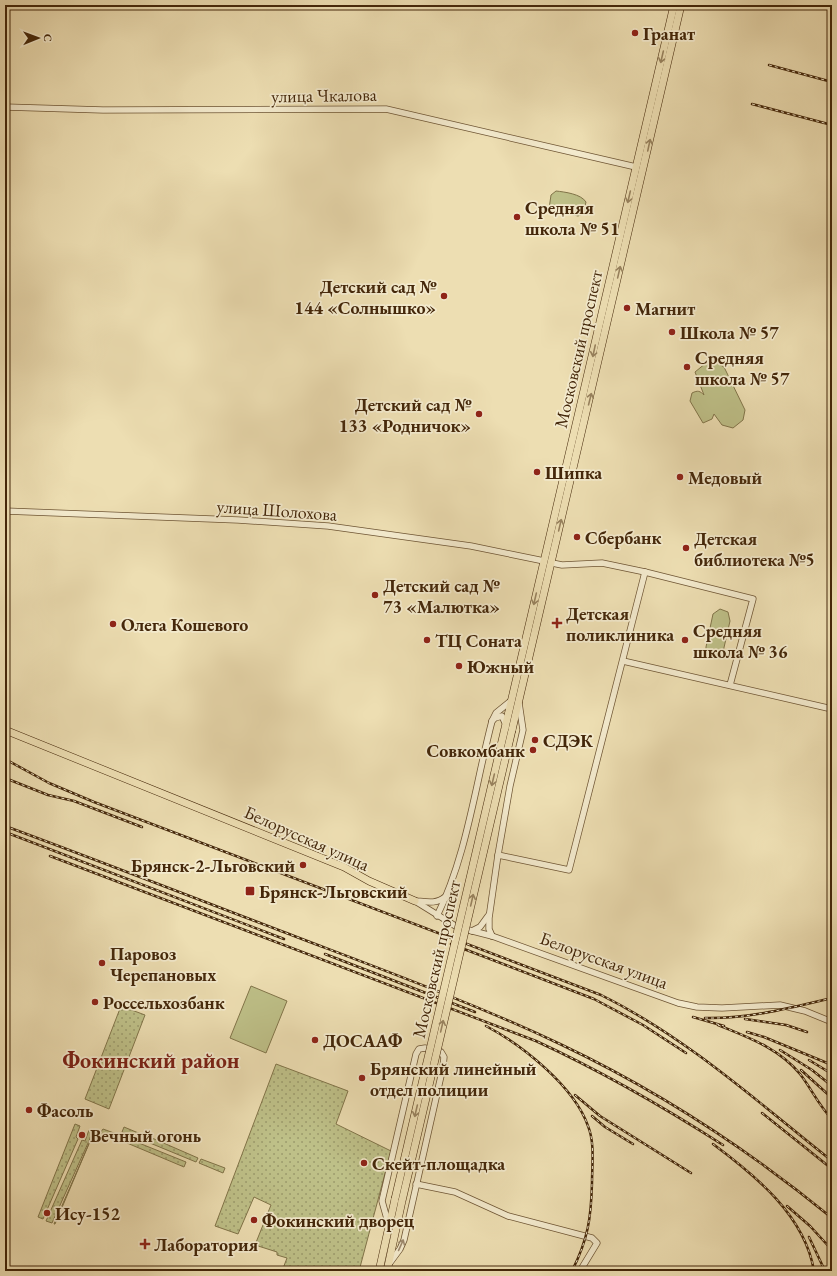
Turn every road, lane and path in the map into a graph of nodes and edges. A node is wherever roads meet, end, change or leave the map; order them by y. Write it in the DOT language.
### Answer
graph roads {
  1 [pos="674,5"];
  2 [pos="681,5"];
  3 [pos="5,107"];
  4 [pos="636,167"];
  5 [pos="624,235"];
  6 [pos="5,511"];
  7 [pos="544,561"];
  8 [pos="552,563"];
  9 [pos="645,572"];
  10 [pos="623,661"];
  11 [pos="730,685"];
  12 [pos="515,699"];
  13 [pos="832,709"];
  14 [pos="492,721"];
  15 [pos="509,727"];
  16 [pos="5,730"];
  17 [pos="523,730"];
  18 [pos="498,855"];
  19 [pos="447,896"];
  20 [pos="415,901"];
  21 [pos="490,912"];
  22 [pos="437,916"];
  23 [pos="472,931"];
  24 [pos="492,936"];
  25 [pos="832,1022"];
  26 [pos="416,1184"];
  27 [pos="397,1201"];
  28 [pos="383,1206"];
  29 [pos="398,1217"];
  30 [pos="408,1221"];
  31 [pos="389,1228"];
  32 [pos="387,1268"];
  33 [pos="379,1271"];
  34 [pos="580,1271"];
  1 -- 4 [label="main road, Московский проспект, one-way"];
  5 -- 2 [label="main road, Московский проспект, one-way"];
  3 -- 4 [label="street, улица Чкалова"];
  4 -- 5 [label="main road, Московский проспект, one-way"];
  5 -- 7 [label="main road, Московский проспект, one-way"];
  8 -- 5 [label="main road, Московский проспект, one-way"];
  6 -- 7 [label="street, улица Шолохова"];
  7 -- 8 [label="main road"];
  7 -- 12 [label="main road, Московский проспект, one-way"];
  8 -- 9 [label="street"];
  8 -- 12 [label="main road, Московский проспект"];
  9 -- 10 [label="street"];
  9 -- 11 [label="street"];
  10 -- 11 [label="street"];
  10 -- 18 [label="street"];
  11 -- 13 [label="street"];
  12 -- 14 [label="street, Московский проспект"];
  12 -- 15 [label="main road, Московский проспект"];
  12 -- 17 [label="street, Московский проспект"];
  14 -- 15 [label="street"];
  14 -- 19 [label="street, Московский проспект"];
  15 -- 17 [label="street"];
  15 -- 27 [label="main road, Московский проспект, bridge"];
  16 -- 20 [label="main road, Белорусская улица"];
  17 -- 18 [label="street, Московский проспект"];
  18 -- 21 [label="street, Московский проспект"];
  19 -- 20 [label="street, Московский проспект"];
  19 -- 22 [label="street, Московский проспект"];
  20 -- 22 [label="street, Белорусская улица"];
  21 -- 23 [label="street, Московский проспект"];
  21 -- 24 [label="street, Московский проспект"];
  22 -- 23 [label="street, Белорусская улица"];
  23 -- 24 [label="street, Белорусская улица"];
  24 -- 25 [label="street, Белорусская улица"];
  26 -- 28 [label="street"];
  26 -- 30 [label="street"];
  26 -- 34 [label="street"];
  27 -- 28 [label="street"];
  27 -- 29 [label="main road, Московский проспект"];
  27 -- 31 [label="main road, Московский проспект"];
  28 -- 31 [label="street"];
  29 -- 30 [label="street"];
  29 -- 32 [label="main road, Московский проспект"];
  32 -- 30 [label="street, one-way"];
  31 -- 33 [label="main road, Московский проспект"];
}
